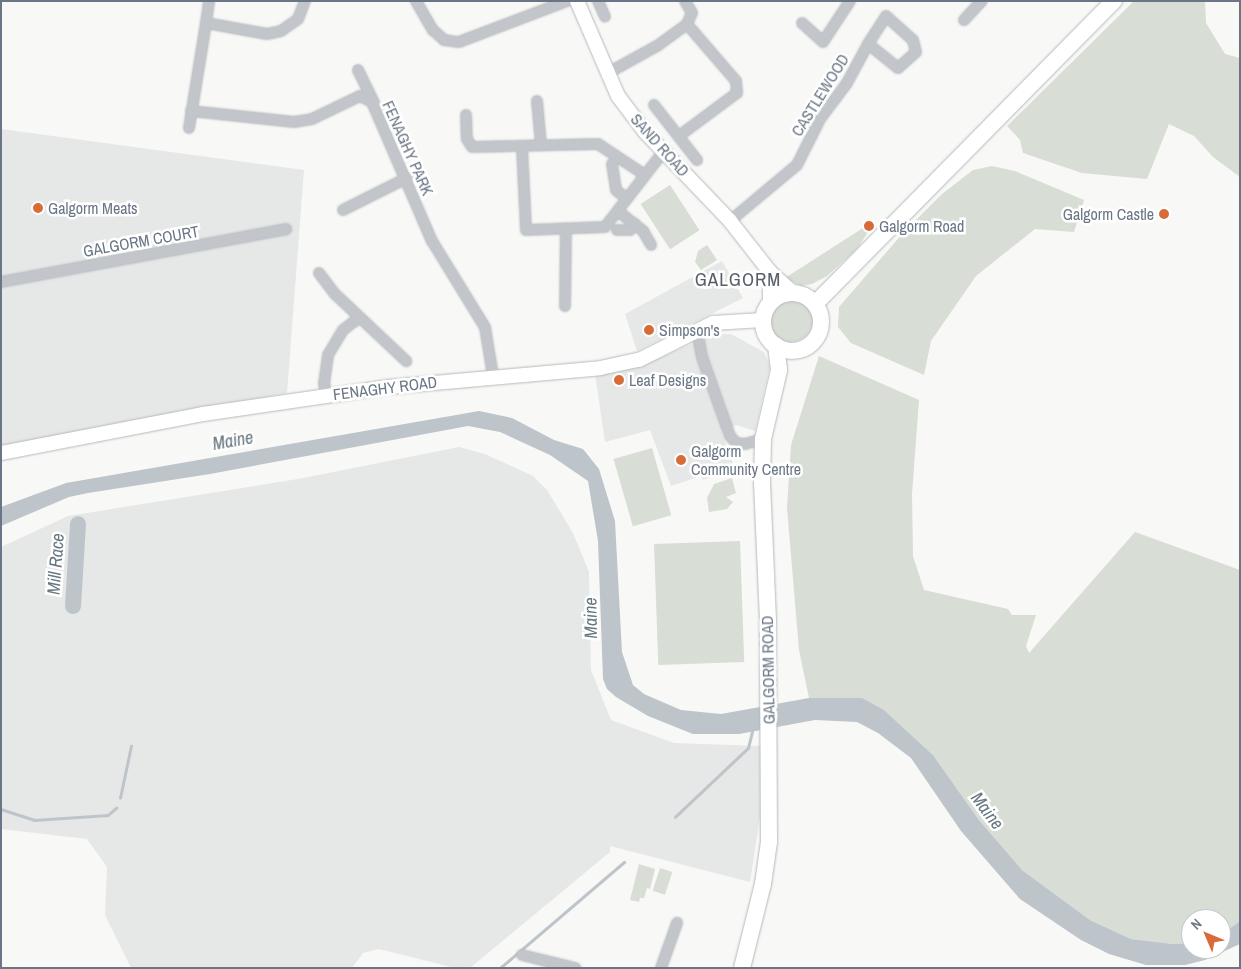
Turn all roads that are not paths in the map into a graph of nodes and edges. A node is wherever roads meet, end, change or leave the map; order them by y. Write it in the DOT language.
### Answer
graph roads {
  1 [pos="209,1"];
  2 [pos="305,1"];
  3 [pos="416,1"];
  4 [pos="566,1"];
  5 [pos="577,1"];
  6 [pos="598,1"];
  7 [pos="685,1"];
  8 [pos="850,1"];
  9 [pos="982,1"];
  10 [pos="1114,1"];
  11 [pos="605,17"];
  12 [pos="964,20"];
  13 [pos="206,23"];
  14 [pos="802,23"];
  15 [pos="687,24"];
  16 [pos="868,44"];
  17 [pos="358,70"];
  18 [pos="608,73"];
  19 [pos="537,101"];
  20 [pos="654,105"];
  21 [pos="191,111"];
  22 [pos="379,113"];
  23 [pos="466,115"];
  24 [pos="188,128"];
  25 [pos="679,136"];
  26 [pos="541,145"];
  27 [pos="522,147"];
  28 [pos="664,151"];
  29 [pos="697,160"];
  30 [pos="612,164"];
  31 [pos="645,174"];
  32 [pos="407,178"];
  33 [pos="628,199"];
  34 [pos="343,210"];
  35 [pos="619,212"];
  36 [pos="730,222"];
  37 [pos="635,224"];
  38 [pos="286,229"];
  39 [pos="566,229"];
  40 [pos="617,230"];
  41 [pos="651,245"];
  42 [pos="770,272"];
  43 [pos="318,273"];
  44 [pos="1,282"];
  45 [pos="792,293"];
  46 [pos="770,304"];
  47 [pos="815,304"];
  48 [pos="565,306"];
  49 [pos="360,316"];
  50 [pos="764,320"];
  51 [pos="697,331"];
  52 [pos="776,345"];
  53 [pos="802,348"];
  54 [pos="406,361"];
  55 [pos="779,370"];
  56 [pos="493,376"];
  57 [pos="327,396"];
  58 [pos="763,439"];
  59 [pos="1,453"];
  60 [pos="677,923"];
  61 [pos="522,955"];
  62 [pos="575,968"];
  63 [pos="662,968"];
  64 [pos="742,968"];
  1 -- 13 [label="street"];
  2 -- 13 [label="street"];
  3 -- 4 [label="street"];
  5 -- 18 [label="street, SAND ROAD"];
  6 -- 11 [label="street"];
  7 -- 15 [label="street"];
  8 -- 14 [label="street"];
  9 -- 12 [label="street"];
  10 -- 47 [label="main road"];
  13 -- 21 [label="street"];
  15 -- 18 [label="street"];
  15 -- 25 [label="street"];
  16 -- 16 [label="street, CASTLEWOOD"];
  16 -- 36 [label="street, CASTLEWOOD"];
  17 -- 22 [label="street"];
  18 -- 28 [label="street, SAND ROAD"];
  19 -- 26 [label="street"];
  20 -- 25 [label="street"];
  21 -- 22 [label="street, FENAGHY PARK"];
  21 -- 24 [label="street"];
  22 -- 32 [label="street, FENAGHY PARK"];
  23 -- 27 [label="street"];
  25 -- 29 [label="street"];
  26 -- 27 [label="street"];
  26 -- 31 [label="street"];
  27 -- 39 [label="street"];
  28 -- 31 [label="street"];
  28 -- 36 [label="street, SAND ROAD"];
  30 -- 33 [label="street"];
  31 -- 33 [label="street"];
  32 -- 34 [label="street"];
  32 -- 56 [label="street, FENAGHY PARK"];
  33 -- 35 [label="street"];
  35 -- 37 [label="street"];
  35 -- 39 [label="street"];
  36 -- 42 [label="street, SAND ROAD"];
  37 -- 40 [label="street"];
  37 -- 41 [label="street"];
  38 -- 44 [label="street, GALGORM COURT"];
  39 -- 48 [label="street"];
  42 -- 45 [label="street, SAND ROAD"];
  42 -- 46 [label="street"];
  43 -- 49 [label="street"];
  45 -- 46 [label="main road"];
  45 -- 47 [label="main road"];
  46 -- 50 [label="main road"];
  47 -- 53 [label="main road"];
  49 -- 54 [label="street"];
  49 -- 57 [label="street"];
  50 -- 51 [label="street, FENAGHY ROAD"];
  50 -- 52 [label="main road"];
  51 -- 56 [label="street, FENAGHY ROAD"];
  51 -- 58 [label="street"];
  52 -- 53 [label="main road"];
  52 -- 55 [label="main road, GALGORM ROAD"];
  53 -- 55 [label="main road"];
  55 -- 58 [label="main road, GALGORM ROAD"];
  56 -- 57 [label="street, FENAGHY ROAD"];
  57 -- 59 [label="street, FENAGHY ROAD"];
  58 -- 64 [label="main road, GALGORM ROAD"];
  60 -- 63 [label="street"];
  61 -- 62 [label="street"];
}
